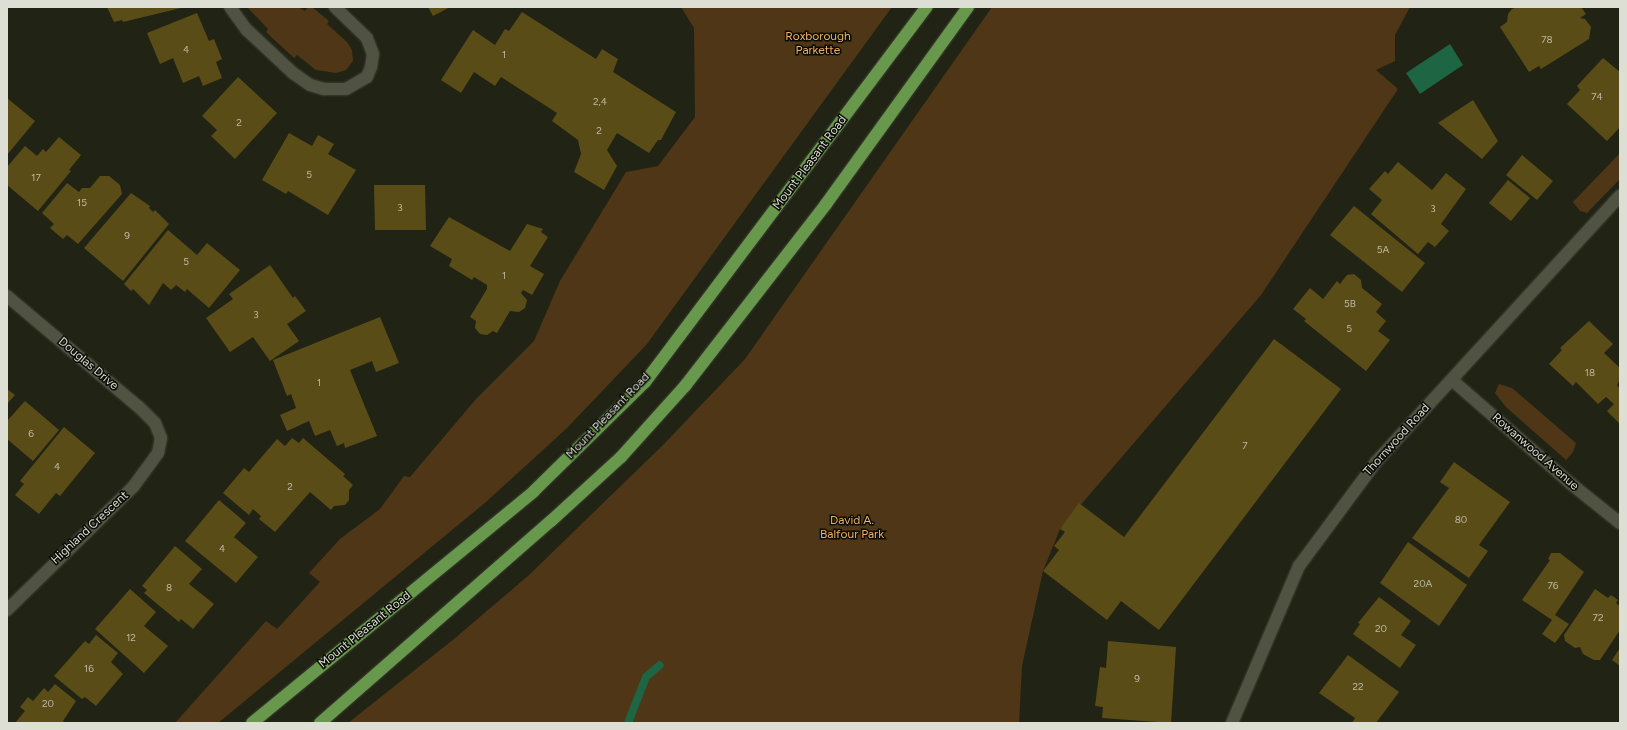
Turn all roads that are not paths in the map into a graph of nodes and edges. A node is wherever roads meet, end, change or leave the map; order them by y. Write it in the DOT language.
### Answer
graph roads {
  1 [pos="230,7"];
  2 [pos="335,7"];
  3 [pos="927,7"];
  4 [pos="968,7"];
  5 [pos="1620,196"];
  6 [pos="7,296"];
  7 [pos="1452,380"];
  8 [pos="161,438"];
  9 [pos="1620,523"];
  10 [pos="7,610"];
  11 [pos="252,723"];
  12 [pos="320,723"];
  13 [pos="1232,723"];
  1 -- 2 [label="street"];
  3 -- 11 [label="main road, Mount Pleasant Road"];
  4 -- 12 [label="main road"];
  5 -- 7 [label="street, Thornwood Road"];
  6 -- 8 [label="street, Douglas Drive"];
  7 -- 9 [label="street, Rowanwood Avenue"];
  7 -- 13 [label="street, Thornwood Road"];
  8 -- 10 [label="street, Highland Crescent"];
}
